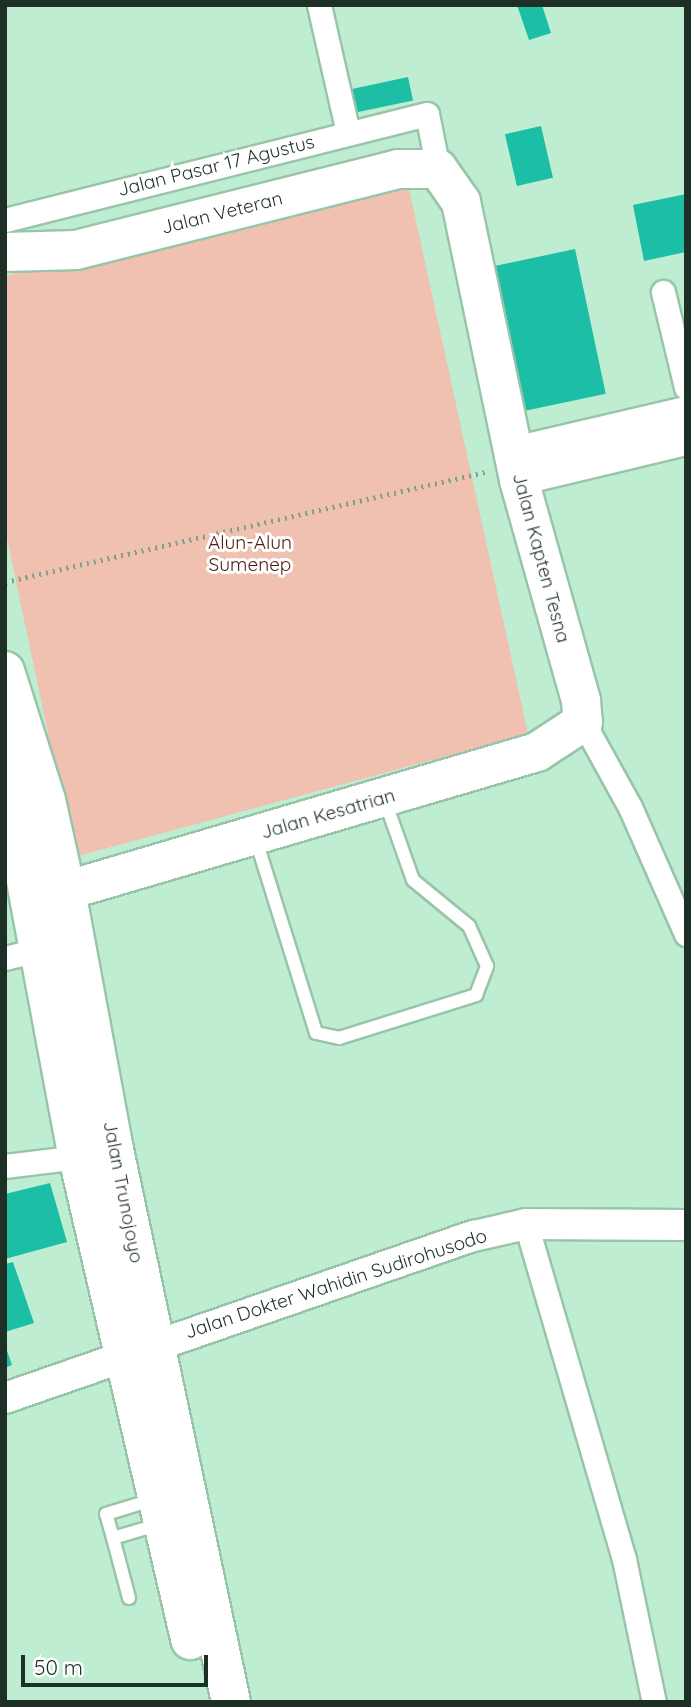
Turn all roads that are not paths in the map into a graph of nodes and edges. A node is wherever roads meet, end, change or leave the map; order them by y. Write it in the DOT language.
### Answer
graph roads {
  1 [pos="319,5"];
  2 [pos="348,133"];
  3 [pos="439,169"];
  4 [pos="5,220"];
  5 [pos="76,250"];
  6 [pos="5,252"];
  7 [pos="5,272"];
  8 [pos="663,292"];
  9 [pos="685,377"];
  10 [pos="686,412"];
  11 [pos="686,440"];
  12 [pos="516,465"];
  13 [pos="6,678"];
  14 [pos="583,722"];
  15 [pos="6,768"];
  16 [pos="384,797"];
  17 [pos="255,835"];
  18 [pos="66,891"];
  19 [pos="686,934"];
  20 [pos="22,953"];
  21 [pos="78,1157"];
  22 [pos="5,1166"];
  23 [pos="526,1224"];
  24 [pos="686,1225"];
  25 [pos="139,1351"];
  26 [pos="5,1398"];
  27 [pos="161,1510"];
  28 [pos="113,1538"];
  29 [pos="129,1598"];
  30 [pos="213,1682"];
  31 [pos="654,1702"];
  1 -- 2 [label="street"];
  2 -- 3 [label="street, Jalan Pasar 17 Agustus"];
  2 -- 4 [label="street, Jalan Pasar 17 Agustus"];
  3 -- 5 [label="highway, Jalan Veteran"];
  3 -- 12 [label="highway, Jalan Kapten Tesna"];
  5 -- 6 [label="highway, Jalan Veteran"];
  5 -- 7 [label="highway"];
  8 -- 9 [label="street"];
  10 -- 12 [label="street"];
  11 -- 12 [label="street"];
  12 -- 14 [label="highway, Jalan Kapten Tesna"];
  13 -- 15 [label="highway, Jalan Trunojoyo"];
  13 -- 18 [label="highway, Jalan Trunojoyo"];
  14 -- 16 [label="highway, Jalan Kesatrian"];
  14 -- 19 [label="street, Jalan Kapten Tesna"];
  15 -- 20 [label="highway, Jalan Trunojoyo"];
  16 -- 17 [label="highway, Jalan Kesatrian"];
  16 -- 17 [label="lane"];
  17 -- 18 [label="highway, Jalan Kesatrian"];
  18 -- 25 [label="highway, Jalan Trunojoyo"];
  20 -- 21 [label="highway, Jalan Trunojoyo"];
  21 -- 22 [label="street"];
  21 -- 25 [label="highway, Jalan Trunojoyo"];
  23 -- 24 [label="street, Jalan Dokter Wahidin Sudirohusodo"];
  23 -- 25 [label="street, Jalan Dokter Wahidin Sudirohusodo"];
  23 -- 31 [label="street"];
  25 -- 26 [label="street, Jalan Dokter Wahidin Sudirohusodo"];
  25 -- 27 [label="highway, Jalan Trunojoyo"];
  25 -- 30 [label="highway, Jalan Trunojoyo"];
  27 -- 28 [label="lane"];
  27 -- 28 [label="lane"];
  27 -- 30 [label="highway, Jalan Trunojoyo"];
  28 -- 29 [label="lane"];
}
